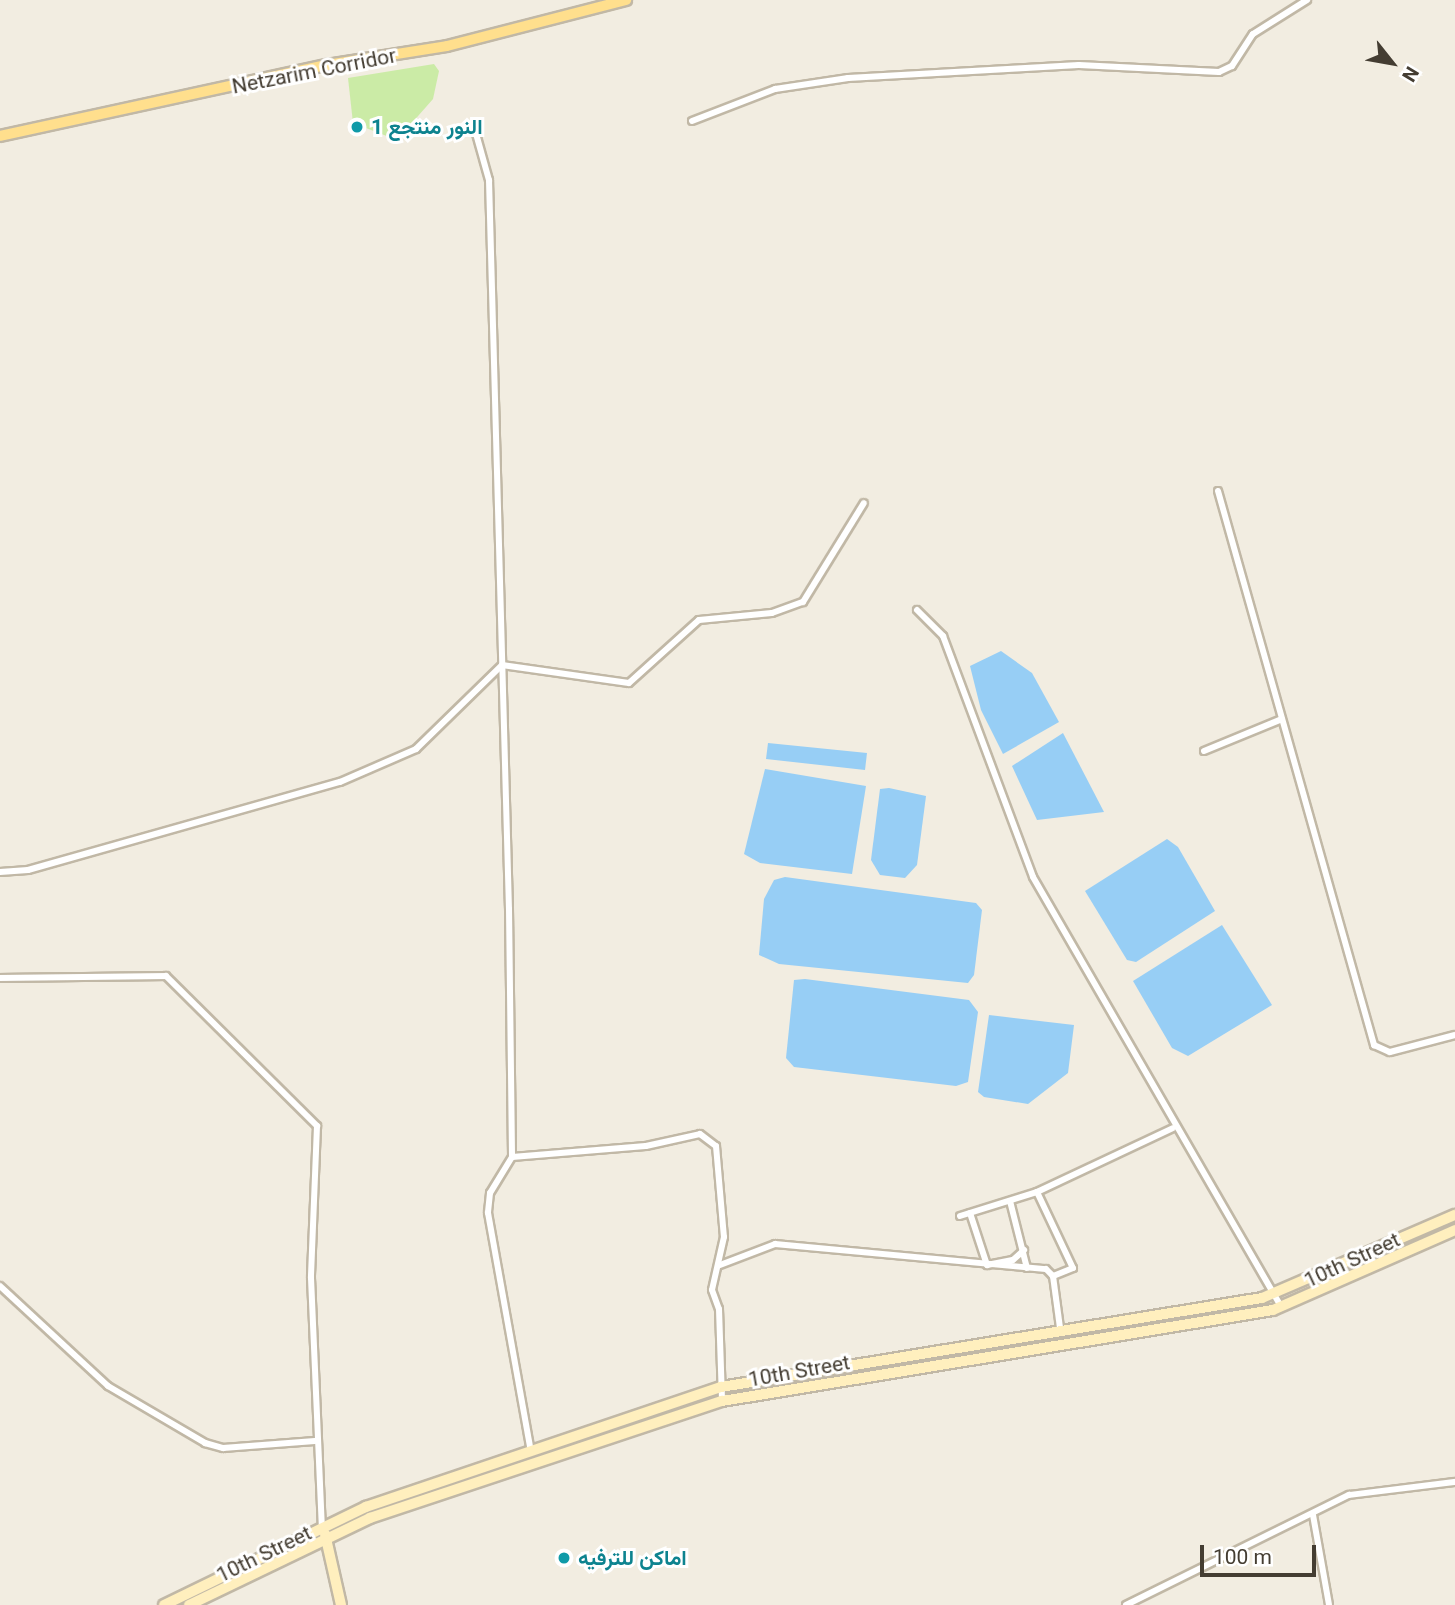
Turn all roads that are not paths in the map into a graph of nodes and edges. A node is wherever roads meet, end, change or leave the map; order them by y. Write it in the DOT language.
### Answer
graph roads {
  1 [pos="626,0"];
  2 [pos="1307,0"];
  3 [pos="692,121"];
  4 [pos="475,130"];
  5 [pos="0,136"];
  6 [pos="1219,491"];
  7 [pos="864,503"];
  8 [pos="917,610"];
  9 [pos="502,665"];
  10 [pos="1282,719"];
  11 [pos="1205,751"];
  12 [pos="0,872"];
  13 [pos="0,978"];
  14 [pos="1455,1035"];
  15 [pos="1173,1128"];
  16 [pos="512,1157"];
  17 [pos="1037,1192"];
  18 [pos="1010,1200"];
  19 [pos="970,1213"];
  20 [pos="1455,1215"];
  21 [pos="960,1216"];
  22 [pos="1455,1230"];
  23 [pos="1024,1250"];
  24 [pos="720,1265"];
  25 [pos="987,1265"];
  26 [pos="1027,1268"];
  27 [pos="1053,1276"];
  28 [pos="0,1286"];
  29 [pos="1275,1295"];
  30 [pos="1281,1306"];
  31 [pos="1060,1328"];
  32 [pos="721,1387"];
  33 [pos="722,1401"];
  34 [pos="315,1441"];
  35 [pos="530,1447"];
  36 [pos="1455,1482"];
  37 [pos="1313,1515"];
  38 [pos="323,1526"];
  39 [pos="326,1538"];
  40 [pos="164,1605"];
  41 [pos="189,1605"];
  42 [pos="341,1605"];
  43 [pos="1126,1605"];
  44 [pos="1329,1605"];
  1 -- 5 [label="main road, Netzarim Corridor"];
  2 -- 3 [label="street"];
  4 -- 9 [label="street"];
  6 -- 10 [label="street"];
  7 -- 9 [label="street"];
  8 -- 15 [label="street"];
  9 -- 12 [label="street"];
  9 -- 16 [label="street"];
  10 -- 11 [label="street"];
  10 -- 14 [label="street"];
  13 -- 34 [label="street"];
  15 -- 17 [label="street"];
  15 -- 29 [label="street"];
  16 -- 24 [label="street"];
  16 -- 35 [label="street"];
  17 -- 18 [label="street"];
  17 -- 27 [label="street"];
  18 -- 19 [label="street"];
  18 -- 23 [label="street"];
  19 -- 21 [label="street"];
  19 -- 25 [label="street"];
  20 -- 29 [label="main road, 10th Street"];
  22 -- 30 [label="main road, 10th Street"];
  23 -- 25 [label="street"];
  23 -- 26 [label="street"];
  24 -- 25 [label="street"];
  24 -- 32 [label="street"];
  25 -- 26 [label="street"];
  26 -- 27 [label="street"];
  27 -- 31 [label="street"];
  28 -- 34 [label="street"];
  29 -- 30 [label="street"];
  29 -- 31 [label="main road, 10th Street"];
  30 -- 33 [label="main road, 10th Street"];
  31 -- 32 [label="main road, 10th Street"];
  32 -- 33 [label="street"];
  32 -- 35 [label="main road, 10th Street"];
  33 -- 39 [label="main road, 10th Street"];
  34 -- 38 [label="street"];
  35 -- 38 [label="main road, 10th Street"];
  36 -- 37 [label="street"];
  37 -- 43 [label="street"];
  37 -- 44 [label="street"];
  38 -- 39 [label="main road"];
  38 -- 40 [label="main road, 10th Street"];
  39 -- 41 [label="main road, 10th Street"];
  39 -- 42 [label="main road"];
}
